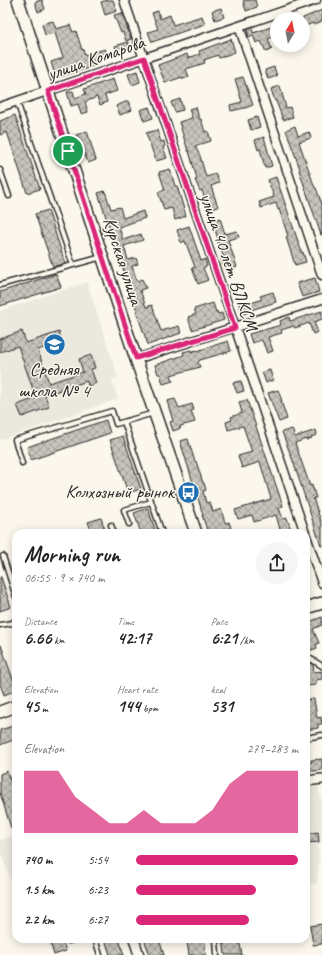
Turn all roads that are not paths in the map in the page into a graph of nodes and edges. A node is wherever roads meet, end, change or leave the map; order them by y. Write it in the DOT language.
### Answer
graph roads {
  1 [pos="18,0"];
  2 [pos="124,0"];
  3 [pos="316,0"];
  4 [pos="239,26"];
  5 [pos="144,58"];
  6 [pos="48,91"];
  7 [pos="17,102"];
  8 [pos="0,107"];
  9 [pos="0,170"];
  10 [pos="9,196"];
  11 [pos="102,257"];
  12 [pos="73,266"];
  13 [pos="322,275"];
  14 [pos="0,286"];
  15 [pos="322,300"];
  16 [pos="235,328"];
  17 [pos="136,358"];
  18 [pos="155,413"];
  19 [pos="124,422"];
  20 [pos="22,463"];
  21 [pos="151,502"];
  22 [pos="129,524"];
  23 [pos="111,525"];
  24 [pos="112,529"];
  25 [pos="161,529"];
  26 [pos="195,529"];
  27 [pos="304,529"];
  28 [pos="310,548"];
  29 [pos="3,556"];
  30 [pos="322,583"];
  31 [pos="12,584"];
  32 [pos="322,603"];
  33 [pos="310,607"];
  34 [pos="12,623"];
  35 [pos="0,625"];
  36 [pos="310,658"];
  37 [pos="322,666"];
  38 [pos="12,708"];
  39 [pos="0,712"];
  40 [pos="322,735"];
  41 [pos="310,737"];
  42 [pos="322,779"];
  43 [pos="310,780"];
  44 [pos="96,943"];
  45 [pos="135,943"];
  46 [pos="216,943"];
  47 [pos="100,955"];
  48 [pos="139,955"];
  49 [pos="217,955"];
  1 -- 6 [label="main road, Курская улица"];
  2 -- 5 [label="street, улица 40 лет ВЛКСМ"];
  3 -- 4 [label="street, улица Комарова"];
  4 -- 5 [label="street, улица Комарова"];
  4 -- 13 [label="street"];
  5 -- 6 [label="street, улица Комарова"];
  5 -- 16 [label="street, улица 40 лет ВЛКСМ"];
  6 -- 7 [label="street, улица Комарова"];
  6 -- 11 [label="main road, Курская улица"];
  7 -- 8 [label="street, улица Комарова"];
  7 -- 12 [label="lane"];
  9 -- 10 [label="lane"];
  11 -- 12 [label="lane"];
  11 -- 17 [label="main road, Курская улица"];
  12 -- 14 [label="lane"];
  15 -- 16 [label="street"];
  16 -- 17 [label="street"];
  16 -- 27 [label="street, улица 40 лет ВЛКСМ"];
  17 -- 18 [label="main road, Курская улица"];
  18 -- 19 [label="lane"];
  18 -- 26 [label="main road, Курская улица"];
  19 -- 20 [label="lane"];
  19 -- 21 [label="lane"];
  21 -- 22 [label="lane"];
  21 -- 25 [label="lane"];
  23 -- 24 [label="lane"];
  28 -- 30 [label="street"];
  29 -- 31 [label="lane"];
  32 -- 33 [label="main road"];
  34 -- 35 [label="lane"];
  36 -- 37 [label="lane"];
  38 -- 39 [label="main road"];
  40 -- 41 [label="lane"];
  42 -- 43 [label="street"];
  44 -- 47 [label="lane"];
  45 -- 48 [label="street"];
  46 -- 49 [label="lane"];
}
